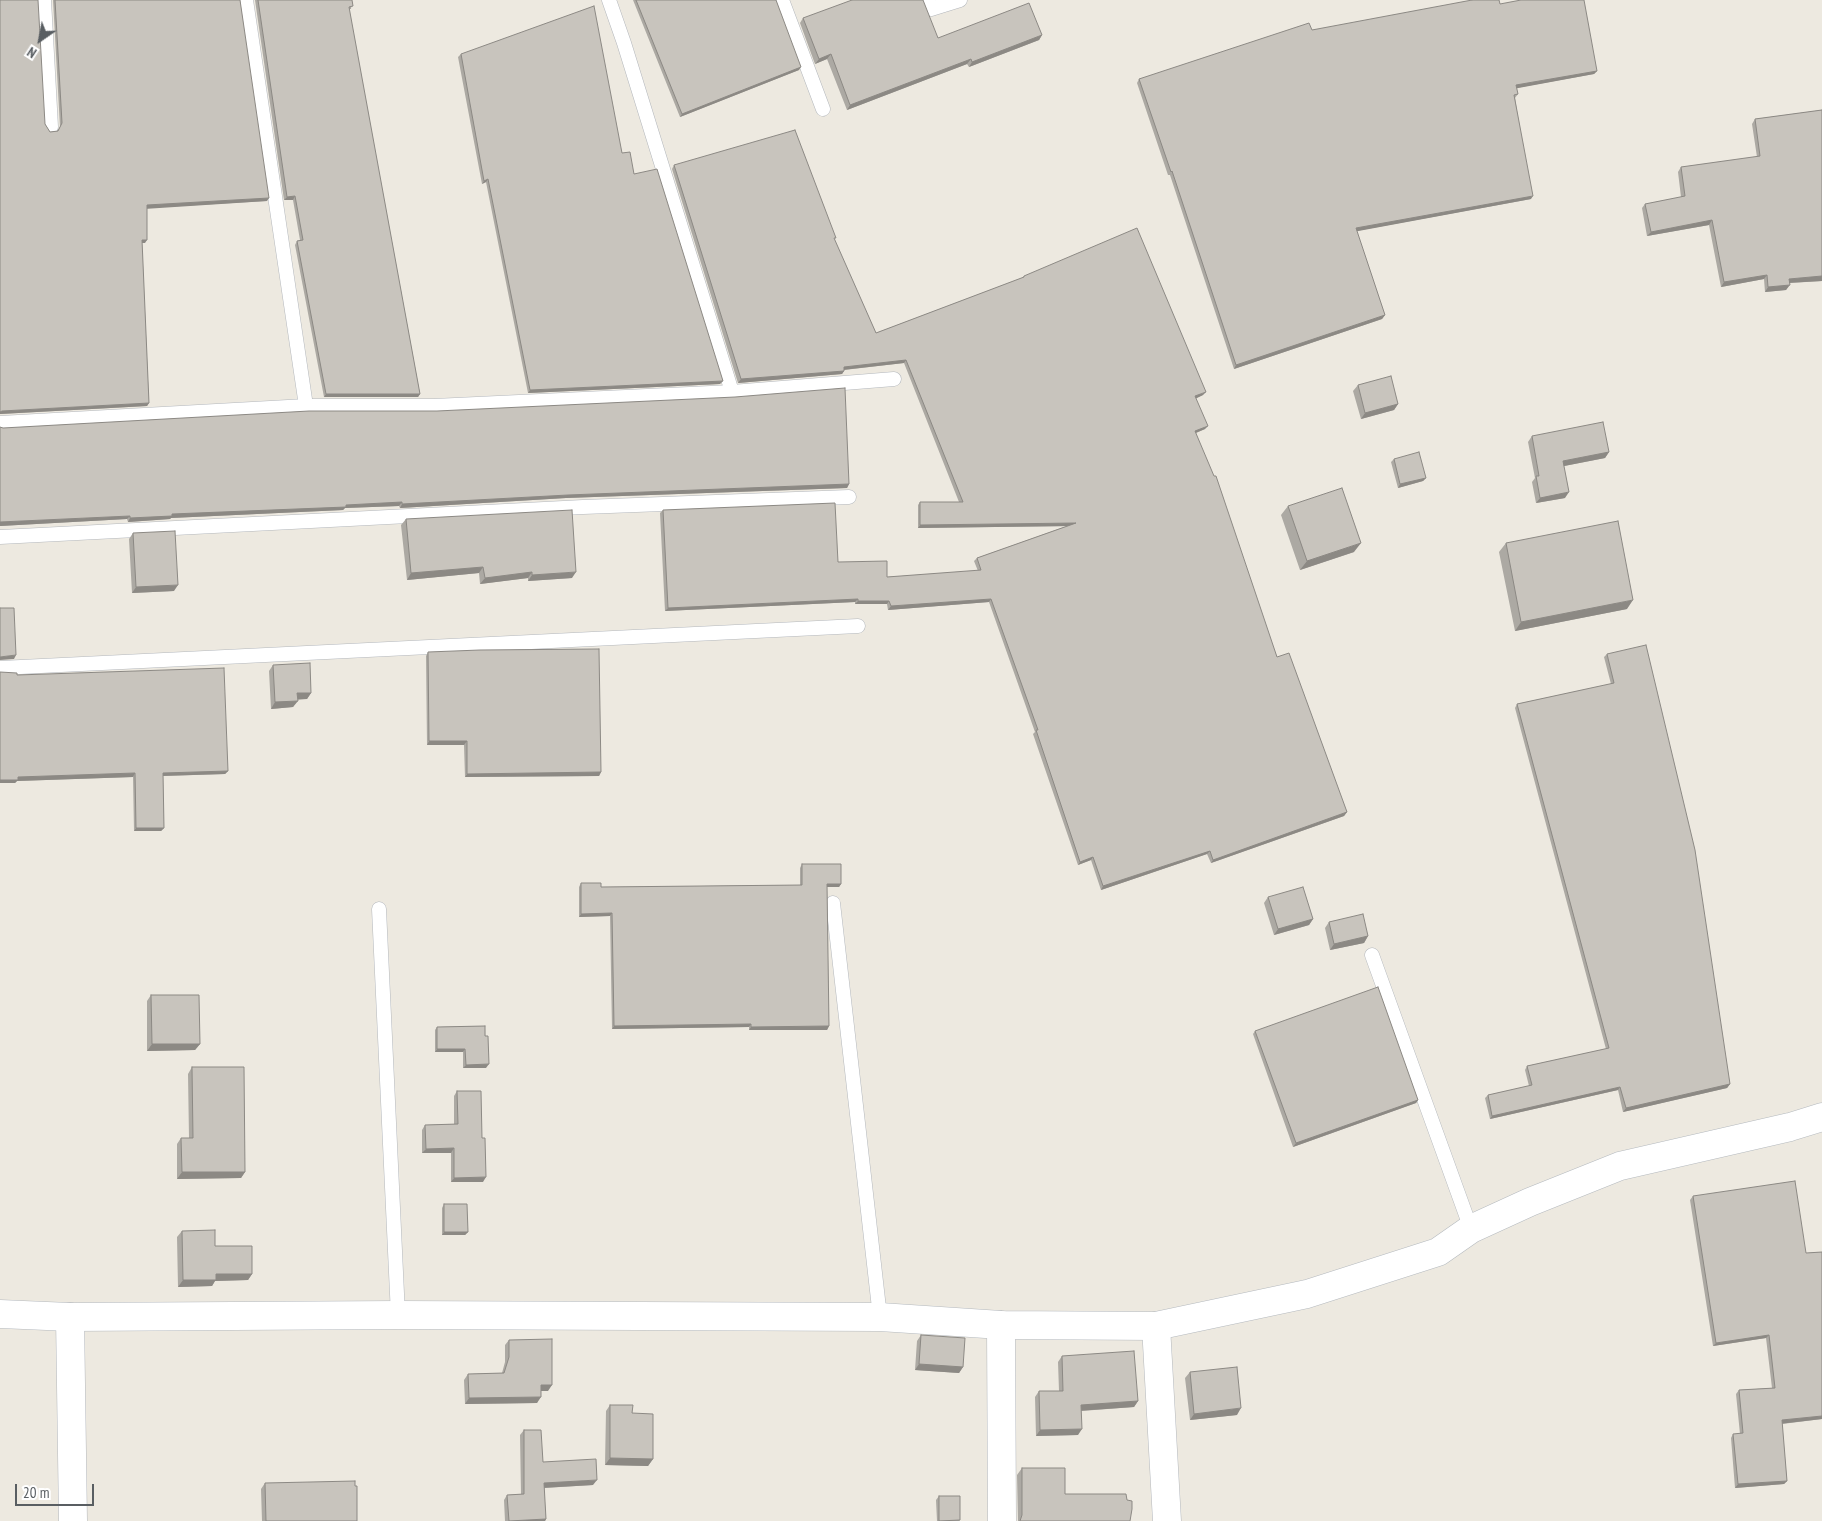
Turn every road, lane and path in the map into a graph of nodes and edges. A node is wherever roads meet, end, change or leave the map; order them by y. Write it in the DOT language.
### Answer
graph roads {
  1 [pos="44,0"];
  2 [pos="246,0"];
  3 [pos="609,0"];
  4 [pos="782,0"];
  5 [pos="928,0"];
  6 [pos="960,0"];
  7 [pos="822,108"];
  8 [pos="51,127"];
  9 [pos="894,379"];
  10 [pos="732,392"];
  11 [pos="306,406"];
  12 [pos="0,423"];
  13 [pos="849,497"];
  14 [pos="0,537"];
  15 [pos="858,626"];
  16 [pos="0,668"];
  17 [pos="833,904"];
  18 [pos="379,909"];
  19 [pos="1372,955"];
  20 [pos="1822,1117"];
  21 [pos="1471,1229"];
  22 [pos="0,1314"];
  23 [pos="398,1315"];
  24 [pos="70,1317"];
  25 [pos="880,1317"];
  26 [pos="1001,1325"];
  27 [pos="1156,1326"];
  28 [pos="73,1521"];
  29 [pos="1002,1521"];
  30 [pos="1167,1521"];
  1 -- 8 [label="lane"];
  2 -- 11 [label="lane"];
  3 -- 10 [label="lane"];
  4 -- 7 [label="lane"];
  5 -- 6 [label="lane"];
  9 -- 10 [label="lane"];
  10 -- 11 [label="lane"];
  11 -- 12 [label="lane"];
  13 -- 14 [label="lane"];
  15 -- 16 [label="lane"];
  17 -- 25 [label="lane"];
  18 -- 23 [label="lane"];
  19 -- 21 [label="lane"];
  20 -- 21 [label="street"];
  21 -- 27 [label="street"];
  22 -- 24 [label="street"];
  23 -- 24 [label="street"];
  23 -- 25 [label="street"];
  24 -- 28 [label="street"];
  25 -- 26 [label="street"];
  26 -- 27 [label="street"];
  26 -- 29 [label="street"];
  27 -- 30 [label="street"];
}
